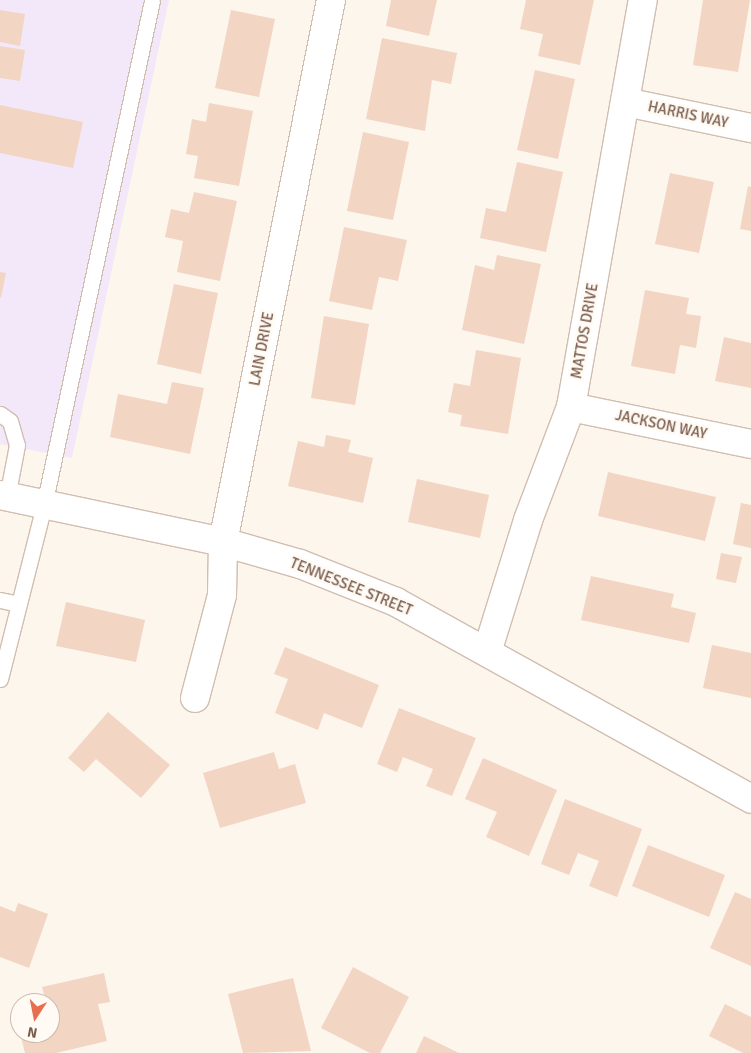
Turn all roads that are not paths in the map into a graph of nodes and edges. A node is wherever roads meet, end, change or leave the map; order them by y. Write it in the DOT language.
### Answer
graph roads {
  1 [pos="331,0"];
  2 [pos="643,0"];
  3 [pos="152,2"];
  4 [pos="625,102"];
  5 [pos="751,128"];
  6 [pos="571,407"];
  7 [pos="0,414"];
  8 [pos="751,444"];
  9 [pos="3,496"];
  10 [pos="44,505"];
  11 [pos="223,542"];
  12 [pos="0,600"];
  13 [pos="20,604"];
  14 [pos="487,652"];
  15 [pos="0,679"];
  16 [pos="195,698"];
  17 [pos="751,799"];
  1 -- 11 [label="street, LAIN DRIVE"];
  2 -- 4 [label="street, MATTOS DRIVE"];
  3 -- 10 [label="lane"];
  4 -- 5 [label="street, HARRIS WAY"];
  4 -- 6 [label="street, MATTOS DRIVE"];
  6 -- 8 [label="street, JACKSON WAY"];
  6 -- 14 [label="street, MATTOS DRIVE"];
  7 -- 9 [label="lane"];
  9 -- 10 [label="street, TENNESSEE STREET"];
  10 -- 11 [label="street, TENNESSEE STREET"];
  10 -- 13 [label="lane"];
  11 -- 14 [label="street, TENNESSEE STREET"];
  11 -- 16 [label="street, LAIN DRIVE"];
  12 -- 13 [label="lane"];
  13 -- 15 [label="lane"];
  14 -- 17 [label="street, TENNESSEE STREET"];
}
